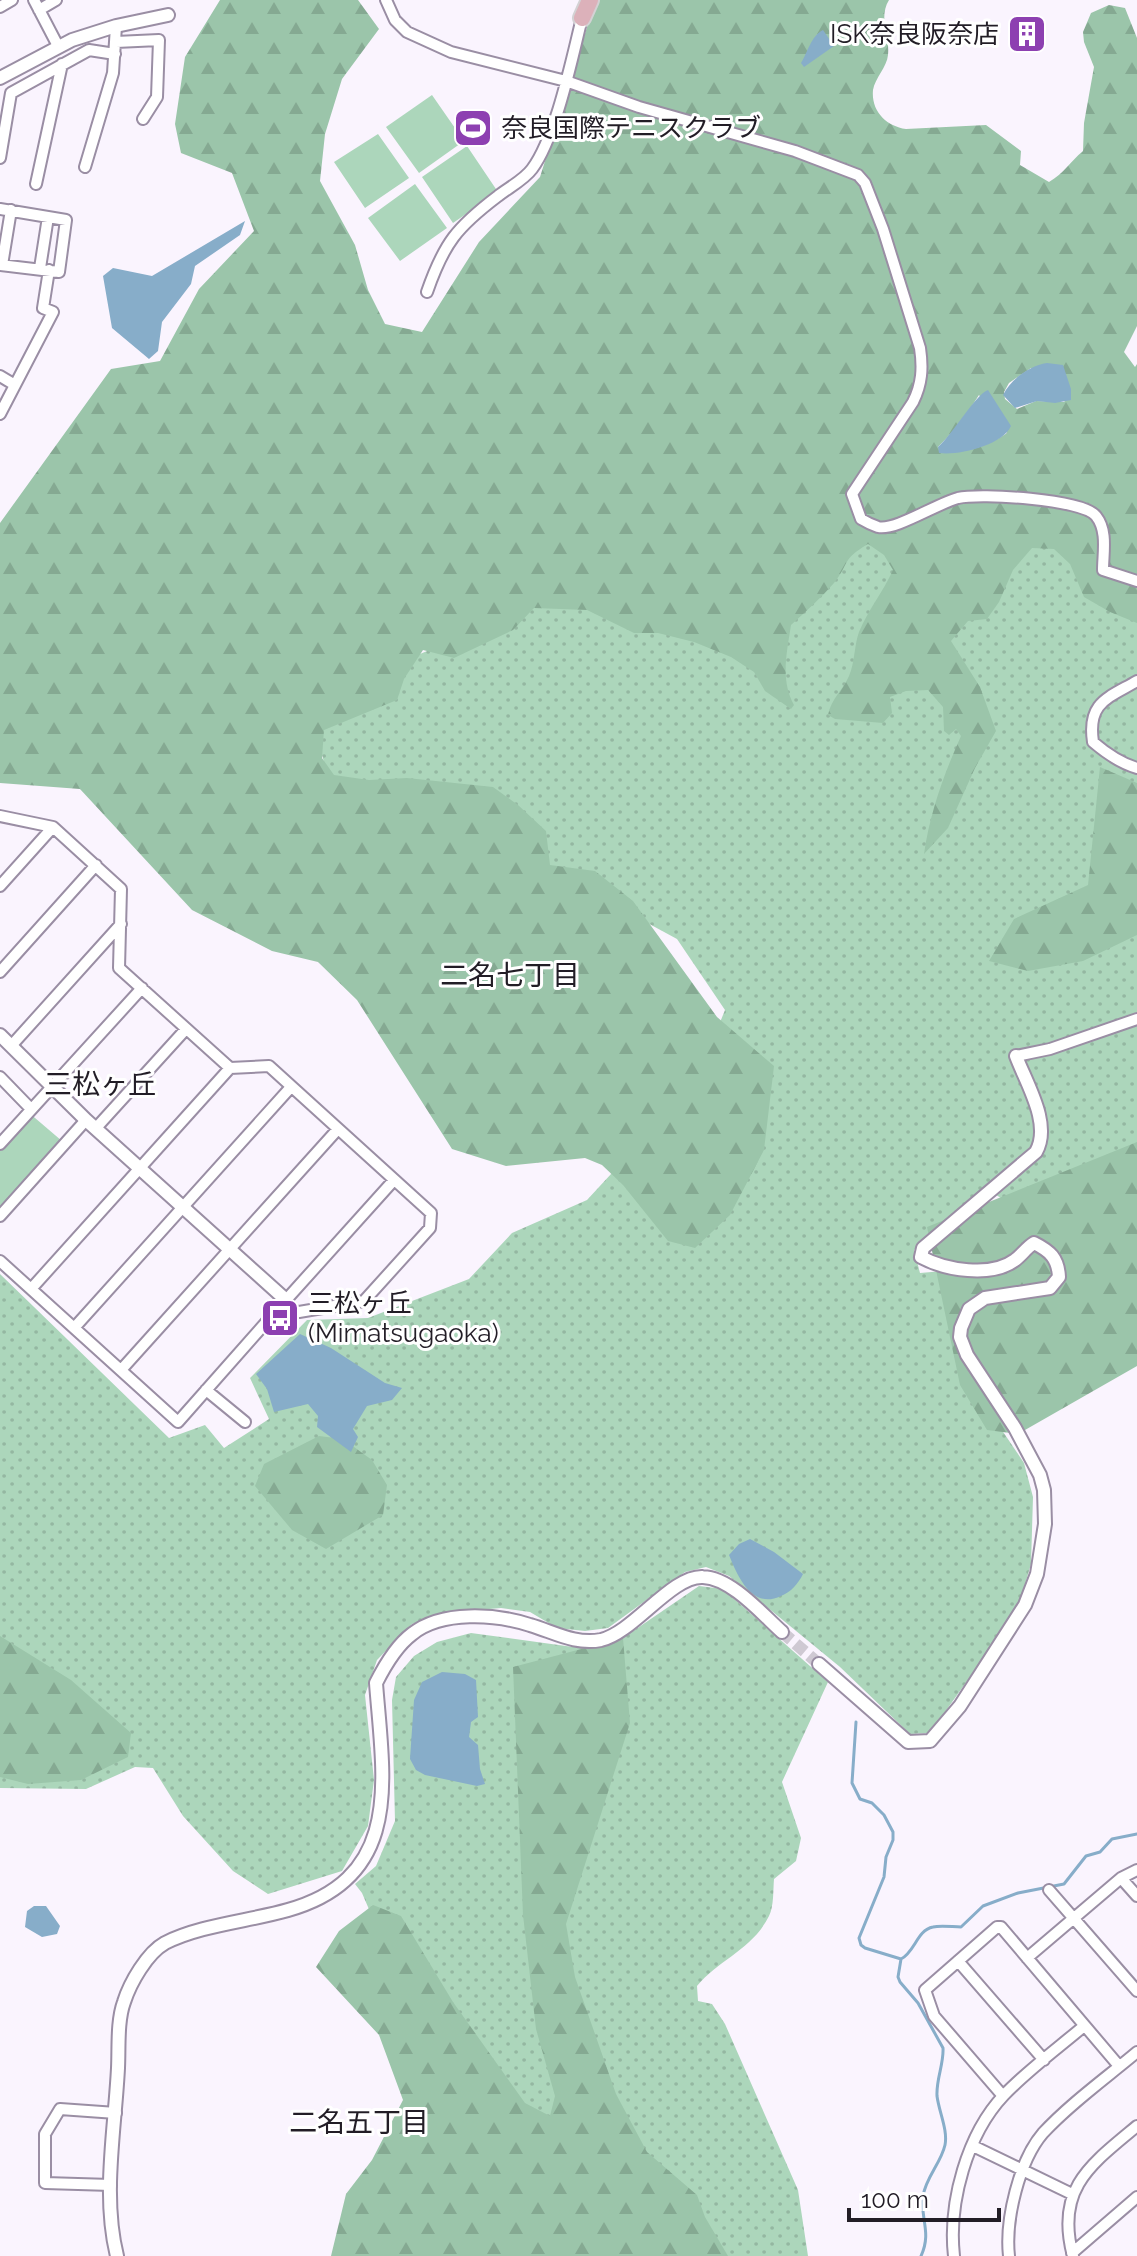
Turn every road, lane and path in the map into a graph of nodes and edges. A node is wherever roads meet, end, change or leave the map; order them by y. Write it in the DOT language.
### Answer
graph roads {
  1 [pos="12,0"];
  2 [pos="56,0"];
  3 [pos="582,0"];
  4 [pos="590,0"];
  5 [pos="386,3"];
  6 [pos="36,5"];
  7 [pos="0,7"];
  8 [pos="168,15"];
  9 [pos="582,18"];
  10 [pos="116,26"];
  11 [pos="58,46"];
  12 [pos="115,48"];
  13 [pos="62,64"];
  14 [pos="0,78"];
  15 [pos="566,81"];
  16 [pos="143,119"];
  17 [pos="0,158"];
  18 [pos="85,167"];
  19 [pos="36,184"];
  20 [pos="6,209"];
  21 [pos="48,217"];
  22 [pos="1,265"];
  23 [pos="44,269"];
  24 [pos="427,292"];
  25 [pos="0,376"];
  26 [pos="15,385"];
  27 [pos="0,414"];
  28 [pos="1137,581"];
  29 [pos="1137,681"];
  30 [pos="1137,768"];
  31 [pos="0,816"];
  32 [pos="53,827"];
  33 [pos="96,865"];
  34 [pos="0,886"];
  35 [pos="121,924"];
  36 [pos="0,972"];
  37 [pos="142,988"];
  38 [pos="1137,1019"];
  39 [pos="186,1029"];
  40 [pos="0,1035"];
  41 [pos="11,1046"];
  42 [pos="1016,1056"];
  43 [pos="230,1068"];
  44 [pos="0,1077"];
  45 [pos="51,1087"];
  46 [pos="291,1087"];
  47 [pos="31,1109"];
  48 [pos="91,1124"];
  49 [pos="338,1129"];
  50 [pos="0,1144"];
  51 [pos="140,1168"];
  52 [pos="394,1180"];
  53 [pos="183,1207"];
  54 [pos="0,1216"];
  55 [pos="230,1250"];
  56 [pos="0,1261"];
  57 [pos="31,1289"];
  58 [pos="282,1305"];
  59 [pos="74,1328"];
  60 [pos="121,1370"];
  61 [pos="206,1390"];
  62 [pos="245,1422"];
  63 [pos="782,1632"];
  64 [pos="819,1664"];
  65 [pos="1137,1870"];
  66 [pos="1121,1878"];
  67 [pos="1049,1890"];
  68 [pos="1137,1896"];
  69 [pos="1074,1918"];
  70 [pos="1027,1958"];
  71 [pos="958,1961"];
  72 [pos="1137,1991"];
  73 [pos="1084,2026"];
  74 [pos="1137,2053"];
  75 [pos="1044,2060"];
  76 [pos="1119,2066"];
  77 [pos="1003,2096"];
  78 [pos="116,2113"];
  79 [pos="1137,2126"];
  80 [pos="973,2146"];
  81 [pos="1023,2171"];
  82 [pos="111,2185"];
  83 [pos="1072,2194"];
  84 [pos="1137,2197"];
  85 [pos="1072,2254"];
  86 [pos="117,2256"];
  87 [pos="954,2256"];
  88 [pos="1009,2256"];
  1 -- 7 [label="street"];
  2 -- 6 [label="street"];
  3 -- 9 [label="main road"];
  4 -- 9 [label="main road"];
  5 -- 15 [label="street"];
  6 -- 11 [label="street"];
  8 -- 10 [label="street"];
  9 -- 15 [label="street"];
  10 -- 11 [label="street"];
  10 -- 12 [label="street"];
  11 -- 14 [label="street"];
  12 -- 13 [label="street"];
  12 -- 16 [label="street"];
  12 -- 18 [label="street"];
  13 -- 17 [label="street"];
  13 -- 19 [label="street"];
  15 -- 24 [label="street"];
  15 -- 28 [label="street"];
  20 -- 21 [label="street"];
  20 -- 22 [label="street"];
  21 -- 23 [label="street"];
  21 -- 23 [label="street"];
  22 -- 23 [label="street"];
  23 -- 26 [label="street"];
  25 -- 26 [label="street"];
  26 -- 27 [label="street"];
  29 -- 30 [label="street"];
  31 -- 32 [label="street"];
  32 -- 33 [label="street"];
  32 -- 34 [label="street"];
  33 -- 35 [label="street"];
  33 -- 36 [label="street"];
  35 -- 37 [label="street"];
  35 -- 41 [label="street"];
  37 -- 39 [label="street"];
  37 -- 45 [label="street"];
  38 -- 42 [label="street"];
  39 -- 43 [label="street"];
  39 -- 48 [label="street"];
  40 -- 41 [label="street"];
  41 -- 45 [label="street"];
  42 -- 64 [label="street"];
  43 -- 46 [label="street"];
  43 -- 51 [label="street"];
  44 -- 47 [label="street"];
  45 -- 47 [label="street"];
  45 -- 48 [label="street"];
  46 -- 49 [label="street"];
  46 -- 53 [label="street"];
  47 -- 50 [label="street"];
  48 -- 51 [label="street"];
  48 -- 54 [label="street"];
  49 -- 52 [label="street"];
  49 -- 55 [label="street"];
  51 -- 53 [label="street"];
  51 -- 57 [label="street"];
  52 -- 58 [label="street"];
  52 -- 58 [label="street"];
  53 -- 55 [label="street"];
  53 -- 59 [label="street"];
  55 -- 58 [label="street"];
  55 -- 60 [label="street"];
  56 -- 57 [label="street"];
  57 -- 59 [label="street"];
  58 -- 61 [label="street"];
  59 -- 60 [label="street"];
  60 -- 61 [label="street"];
  61 -- 62 [label="street"];
  63 -- 78 [label="street"];
  65 -- 66 [label="street"];
  66 -- 68 [label="street"];
  66 -- 69 [label="street"];
  67 -- 69 [label="street"];
  69 -- 70 [label="street"];
  69 -- 72 [label="street"];
  70 -- 71 [label="street"];
  70 -- 73 [label="street"];
  71 -- 75 [label="street"];
  71 -- 77 [label="street"];
  73 -- 75 [label="street"];
  73 -- 76 [label="street"];
  74 -- 76 [label="street"];
  75 -- 77 [label="street"];
  76 -- 81 [label="street"];
  77 -- 80 [label="street"];
  78 -- 82 [label="street"];
  78 -- 82 [label="street"];
  79 -- 83 [label="street"];
  80 -- 81 [label="street"];
  80 -- 87 [label="street"];
  81 -- 83 [label="street"];
  81 -- 88 [label="street"];
  82 -- 86 [label="street"];
  83 -- 85 [label="street"];
  84 -- 85 [label="street"];
}
